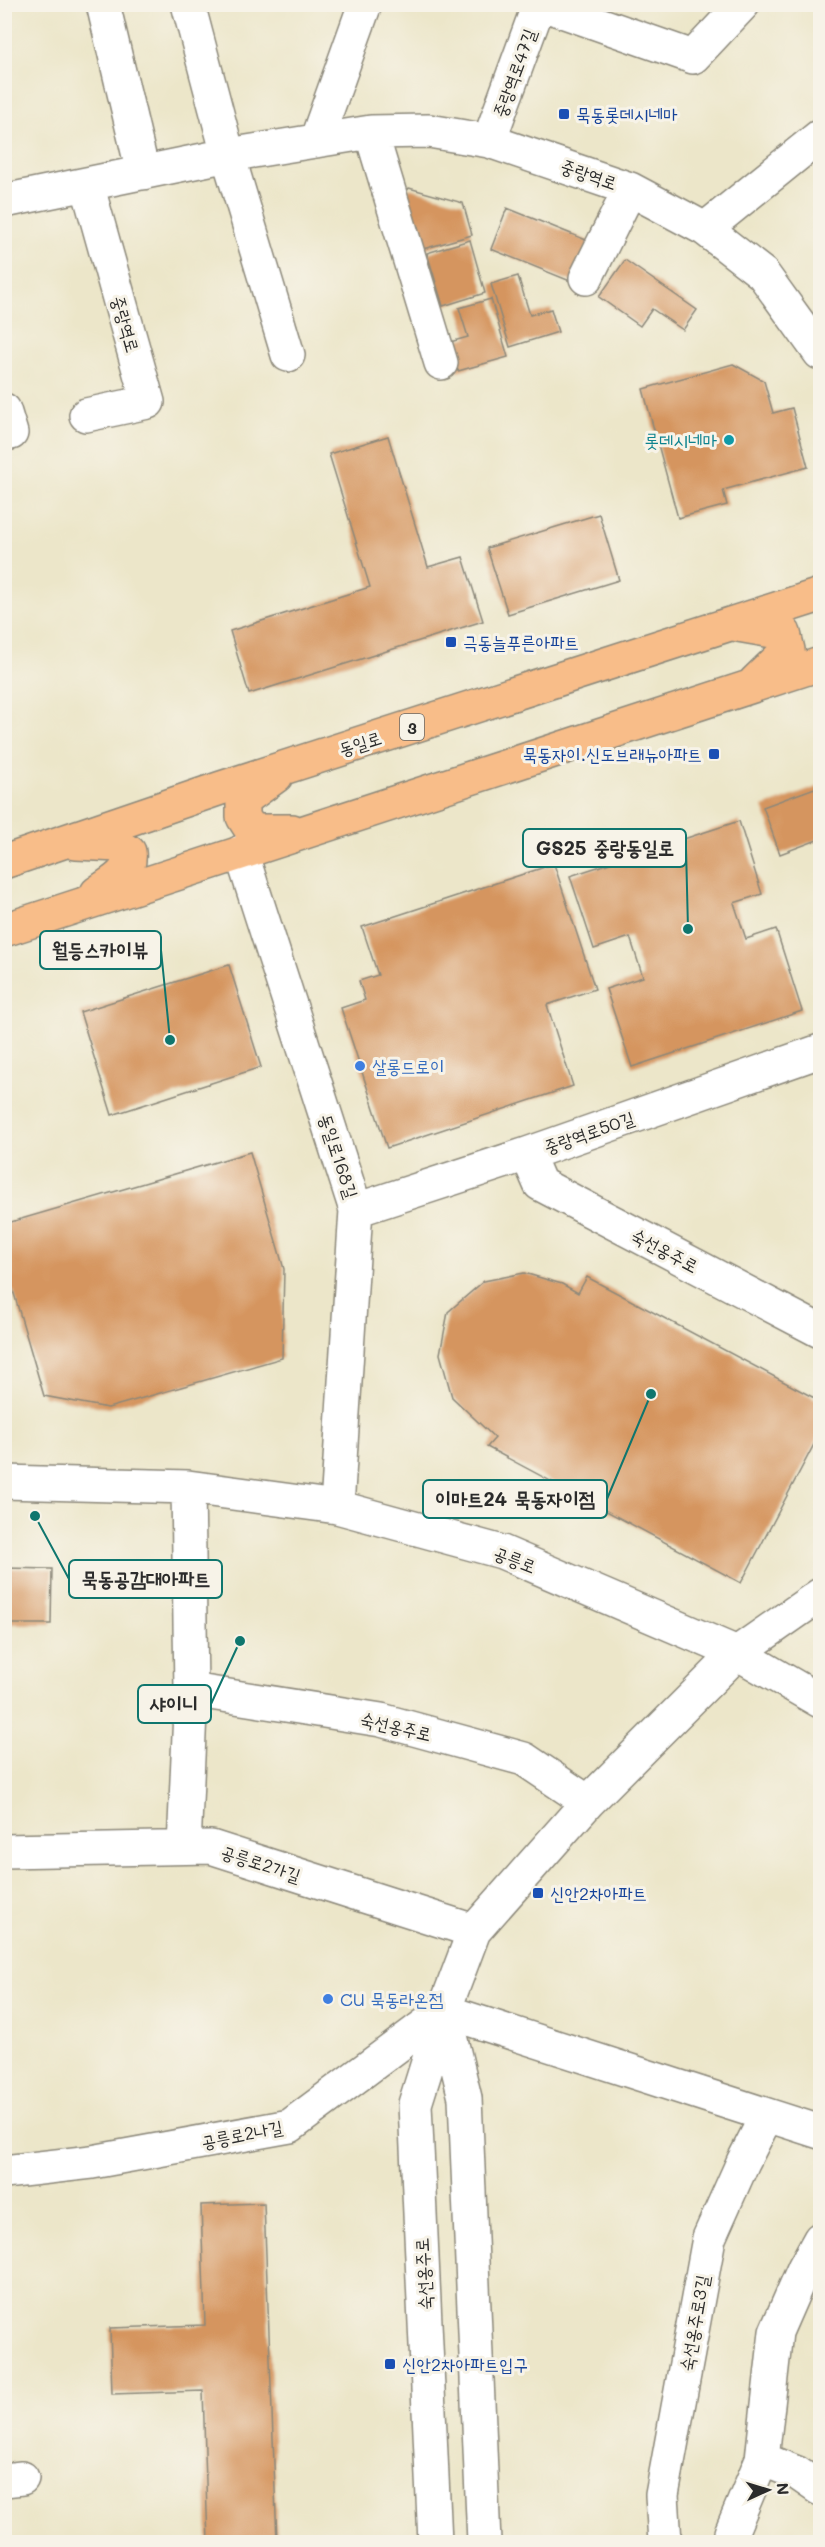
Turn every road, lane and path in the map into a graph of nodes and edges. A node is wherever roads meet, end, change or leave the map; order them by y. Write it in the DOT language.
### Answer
graph roads {
  1 [pos="103,4"];
  2 [pos="188,4"];
  3 [pos="365,4"];
  4 [pos="541,4"];
  5 [pos="742,4"];
  6 [pos="371,132"];
  7 [pos="820,135"];
  8 [pos="316,141"];
  9 [pos="489,141"];
  10 [pos="228,155"];
  11 [pos="143,173"];
  12 [pos="87,184"];
  13 [pos="630,189"];
  14 [pos="4,201"];
  15 [pos="705,229"];
  16 [pos="586,278"];
  17 [pos="820,353"];
  18 [pos="288,355"];
  19 [pos="441,363"];
  20 [pos="4,410"];
  21 [pos="86,415"];
  22 [pos="4,435"];
  23 [pos="820,595"];
  24 [pos="731,624"];
  25 [pos="820,664"];
  26 [pos="749,687"];
  27 [pos="289,766"];
  28 [pos="308,831"];
  29 [pos="63,842"];
  30 [pos="241,852"];
  31 [pos="6,857"];
  32 [pos="81,904"];
  33 [pos="4,930"];
  34 [pos="820,1051"];
  35 [pos="527,1154"];
  36 [pos="356,1210"];
  37 [pos="820,1331"];
  38 [pos="4,1482"];
  39 [pos="188,1487"];
  40 [pos="337,1507"];
  41 [pos="820,1595"];
  42 [pos="737,1653"];
  43 [pos="191,1690"];
  44 [pos="820,1701"];
  45 [pos="588,1802"];
  46 [pos="184,1848"];
  47 [pos="4,1851"];
  48 [pos="474,1931"];
  49 [pos="444,2011"];
  50 [pos="767,2115"];
  51 [pos="820,2132"];
  52 [pos="4,2172"];
  53 [pos="820,2239"];
  54 [pos="762,2459"];
  55 [pos="820,2489"];
  56 [pos="435,2542"];
  57 [pos="484,2542"];
  58 [pos="665,2542"];
  59 [pos="731,2542"];
  1 -- 11 [label="street"];
  2 -- 10 [label="street"];
  3 -- 8 [label="street"];
  4 -- 5 [label="street, 중랑역로47길"];
  4 -- 9 [label="street, 중랑역로47길"];
  6 -- 8 [label="street, 중랑역로"];
  6 -- 9 [label="street, 중랑역로"];
  6 -- 19 [label="street"];
  7 -- 15 [label="street"];
  8 -- 10 [label="street, 중랑역로"];
  9 -- 13 [label="street, 중랑역로"];
  10 -- 11 [label="street, 중랑역로"];
  10 -- 18 [label="street"];
  11 -- 12 [label="street, 중랑역로"];
  12 -- 14 [label="street, 중랑역로"];
  12 -- 21 [label="street, 중랑역로"];
  13 -- 15 [label="street, 중랑역로"];
  13 -- 16 [label="street, 중랑역로"];
  15 -- 17 [label="street, 중랑역로"];
  20 -- 22 [label="street"];
  23 -- 24 [label="main road, 동일로 / 3"];
  24 -- 26 [label="main road"];
  24 -- 27 [label="main road, 동일로 / 3"];
  25 -- 26 [label="main road"];
  26 -- 28 [label="main road"];
  27 -- 28 [label="main road"];
  27 -- 29 [label="main road, 동일로 / 3"];
  28 -- 30 [label="main road"];
  29 -- 31 [label="main road, 동일로 / 3"];
  29 -- 32 [label="main road"];
  30 -- 32 [label="main road"];
  30 -- 36 [label="street, 동일로168길"];
  32 -- 33 [label="main road"];
  34 -- 35 [label="street, 중랑역로50길"];
  35 -- 36 [label="street, 중랑역로50길"];
  35 -- 37 [label="street, 숙선옹주로"];
  36 -- 40 [label="street, 동일로168길"];
  38 -- 39 [label="street, 공릉로"];
  39 -- 40 [label="street, 공릉로"];
  39 -- 43 [label="street"];
  40 -- 42 [label="street, 공릉로"];
  41 -- 42 [label="street, 숙선옹주로"];
  42 -- 44 [label="street, 공릉로"];
  42 -- 45 [label="street, 숙선옹주로"];
  43 -- 45 [label="street, 숙선옹주로"];
  43 -- 46 [label="street"];
  45 -- 48 [label="street, 숙선옹주로"];
  46 -- 47 [label="street, 공릉로2가길"];
  46 -- 48 [label="street, 공릉로2가길"];
  48 -- 49 [label="street, 숙선옹주로"];
  49 -- 50 [label="street"];
  49 -- 52 [label="street, 공릉로2나길"];
  49 -- 56 [label="street, 숙선옹주로"];
  49 -- 57 [label="street"];
  50 -- 51 [label="street"];
  50 -- 58 [label="street, 숙선옹주로3길"];
  53 -- 54 [label="street"];
  54 -- 55 [label="street"];
  54 -- 59 [label="street"];
}
